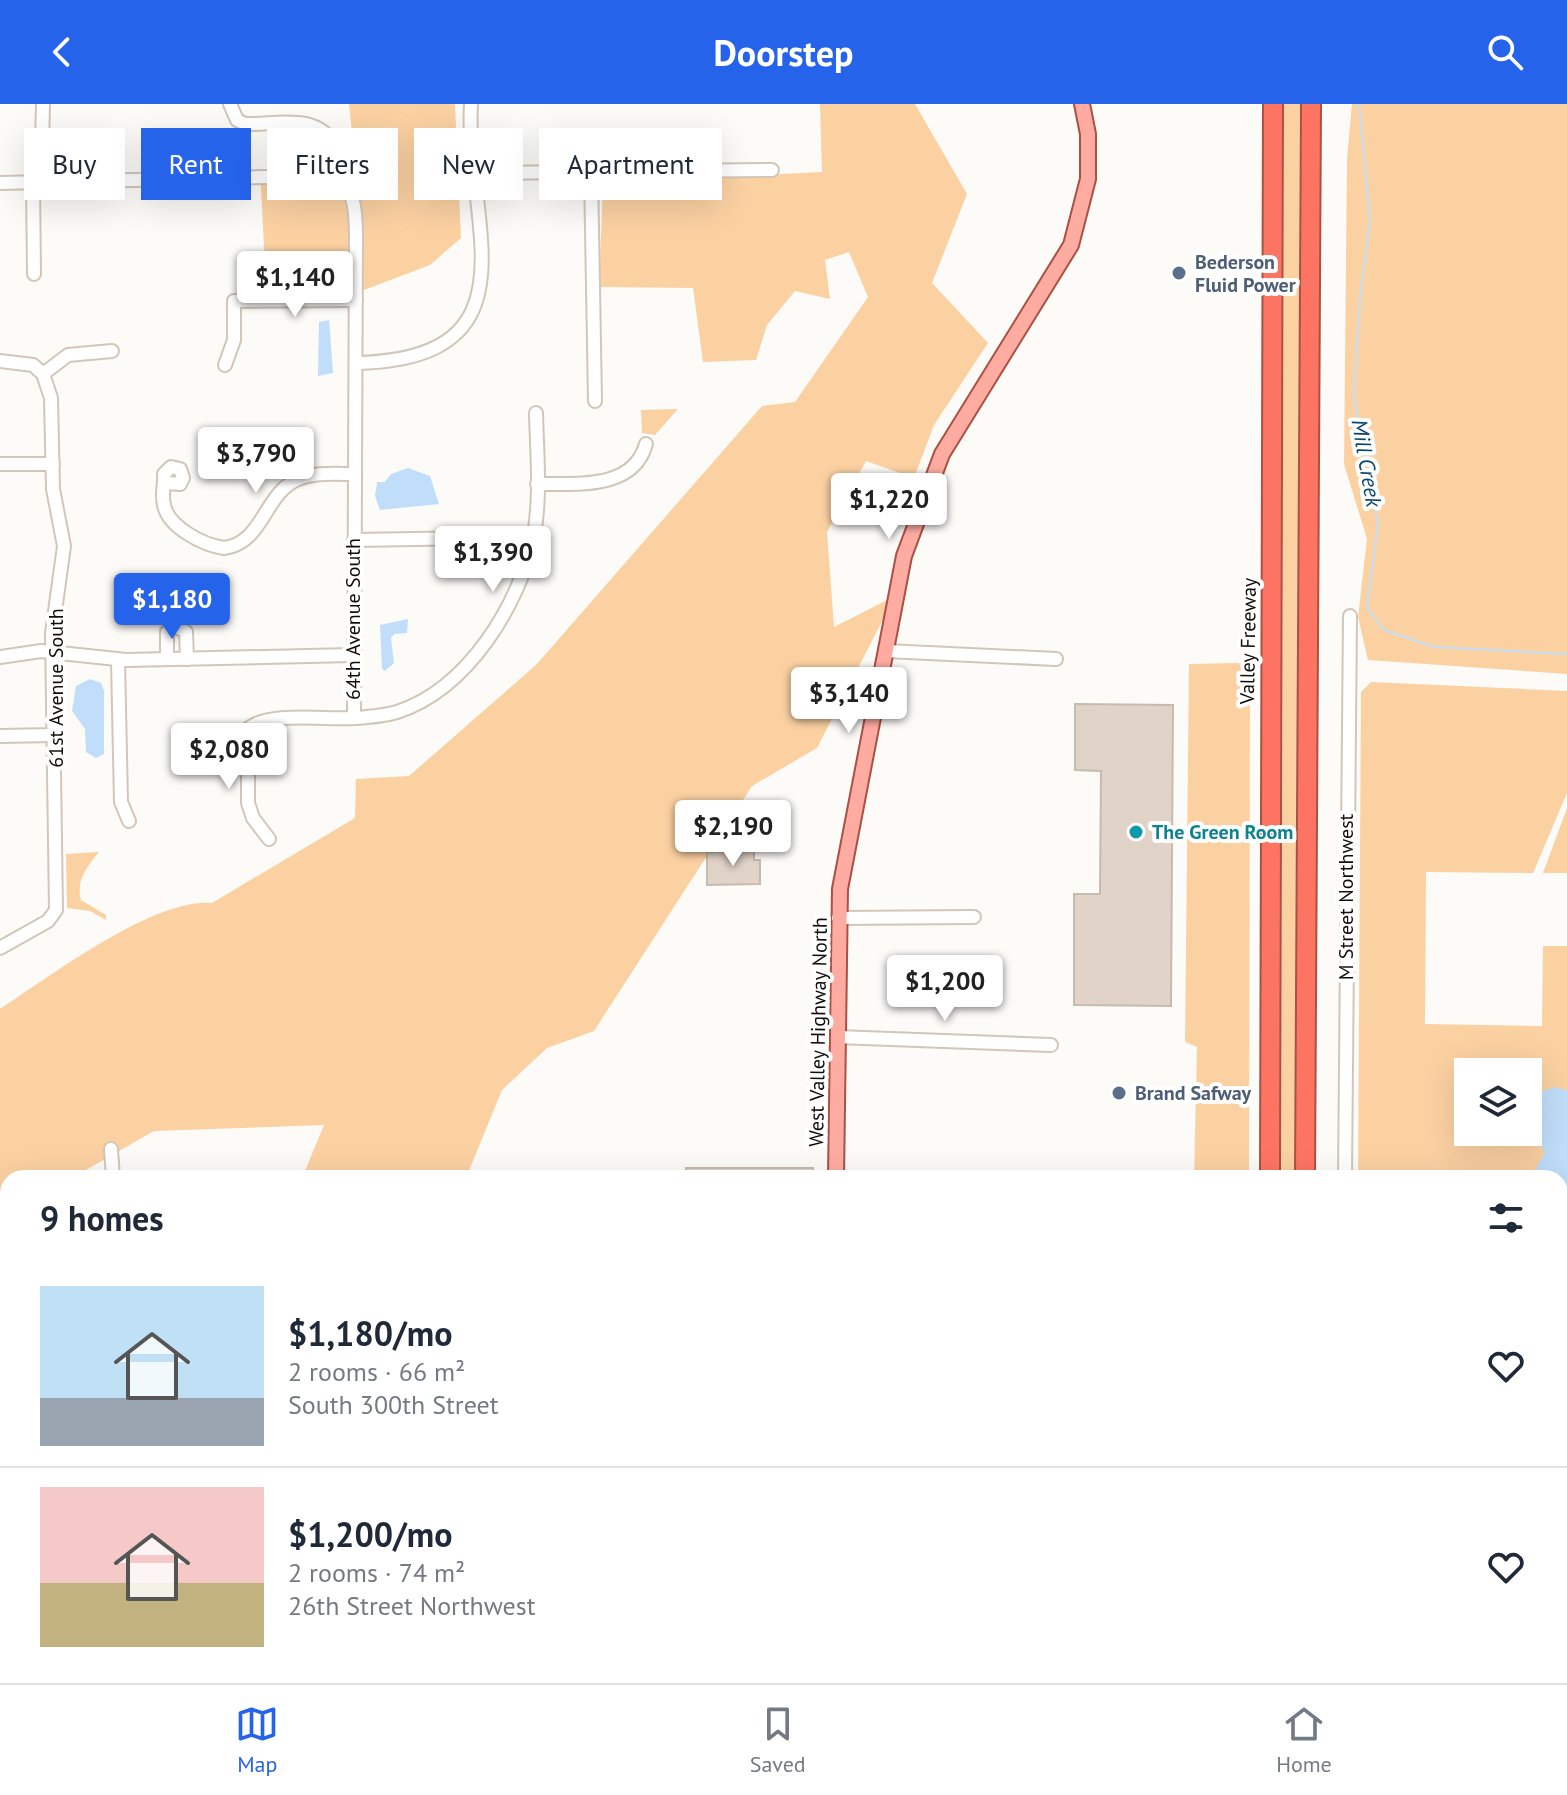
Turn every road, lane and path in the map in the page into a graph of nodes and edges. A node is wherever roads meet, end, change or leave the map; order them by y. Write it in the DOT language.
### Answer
graph roads {
  1 [pos="43,104"];
  2 [pos="230,104"];
  3 [pos="471,104"];
  4 [pos="1082,104"];
  5 [pos="1273,104"];
  6 [pos="1311,104"];
  7 [pos="41,128"];
  8 [pos="317,128"];
  9 [pos="471,128"];
  10 [pos="772,170"];
  11 [pos="722,171"];
  12 [pos="267,178"];
  13 [pos="125,181"];
  14 [pos="24,182"];
  15 [pos="0,183"];
  16 [pos="36,200"];
  17 [pos="351,200"];
  18 [pos="476,200"];
  19 [pos="591,200"];
  20 [pos="34,274"];
  21 [pos="356,300"];
  22 [pos="112,351"];
  23 [pos="0,361"];
  24 [pos="356,363"];
  25 [pos="225,365"];
  26 [pos="43,374"];
  27 [pos="595,401"];
  28 [pos="536,413"];
  29 [pos="646,444"];
  30 [pos="0,464"];
  31 [pos="53,464"];
  32 [pos="354,474"];
  33 [pos="167,483"];
  34 [pos="537,484"];
  35 [pos="354,540"];
  36 [pos="530,547"];
  37 [pos="1350,616"];
  38 [pos="886,651"];
  39 [pos="52,652"];
  40 [pos="352,655"];
  41 [pos="0,657"];
  42 [pos="167,659"];
  43 [pos="187,659"];
  44 [pos="1056,659"];
  45 [pos="118,660"];
  46 [pos="354,718"];
  47 [pos="55,735"];
  48 [pos="0,736"];
  49 [pos="129,821"];
  50 [pos="269,839"];
  51 [pos="974,917"];
  52 [pos="838,918"];
  53 [pos="0,948"];
  54 [pos="837,1037"];
  55 [pos="1051,1045"];
  56 [pos="111,1149"];
  57 [pos="112,1170"];
  58 [pos="836,1170"];
  59 [pos="1270,1170"];
  60 [pos="1305,1170"];
  61 [pos="1345,1170"];
  1 -- 7 [label="street"];
  2 -- 8 [label="street"];
  3 -- 9 [label="street"];
  4 -- 38 [label="main road, West Valley Highway North"];
  5 -- 59 [label="highway, Valley Freeway"];
  6 -- 60 [label="highway"];
  10 -- 11 [label="street"];
  12 -- 13 [label="street"];
  14 -- 15 [label="street"];
  16 -- 20 [label="street"];
  17 -- 21 [label="street, 64th Avenue South"];
  18 -- 24 [label="street"];
  19 -- 27 [label="street"];
  21 -- 24 [label="street, 64th Avenue South"];
  21 -- 25 [label="street"];
  22 -- 26 [label="street"];
  23 -- 26 [label="street"];
  24 -- 32 [label="street, 64th Avenue South"];
  26 -- 31 [label="street, 61st Avenue South"];
  28 -- 34 [label="street"];
  29 -- 34 [label="street"];
  30 -- 31 [label="street"];
  31 -- 39 [label="street, 61st Avenue South"];
  32 -- 33 [label="street"];
  32 -- 35 [label="street, 64th Avenue South"];
  34 -- 36 [label="street"];
  35 -- 36 [label="street"];
  35 -- 40 [label="street, 64th Avenue South"];
  36 -- 46 [label="street"];
  37 -- 61 [label="street, M Street Northwest"];
  38 -- 44 [label="street"];
  38 -- 52 [label="main road, West Valley Highway North"];
  39 -- 41 [label="street"];
  39 -- 45 [label="street"];
  39 -- 47 [label="street, 61st Avenue South"];
  40 -- 43 [label="street"];
  40 -- 46 [label="street, 64th Avenue South"];
  42 -- 43 [label="street"];
  42 -- 43 [label="street"];
  42 -- 45 [label="street"];
  45 -- 49 [label="street"];
  46 -- 50 [label="street"];
  47 -- 48 [label="street"];
  47 -- 53 [label="street, 61st Avenue South"];
  51 -- 52 [label="street"];
  52 -- 54 [label="main road, West Valley Highway North"];
  54 -- 55 [label="street"];
  54 -- 58 [label="main road, West Valley Highway North"];
  56 -- 57 [label="street"];
}
